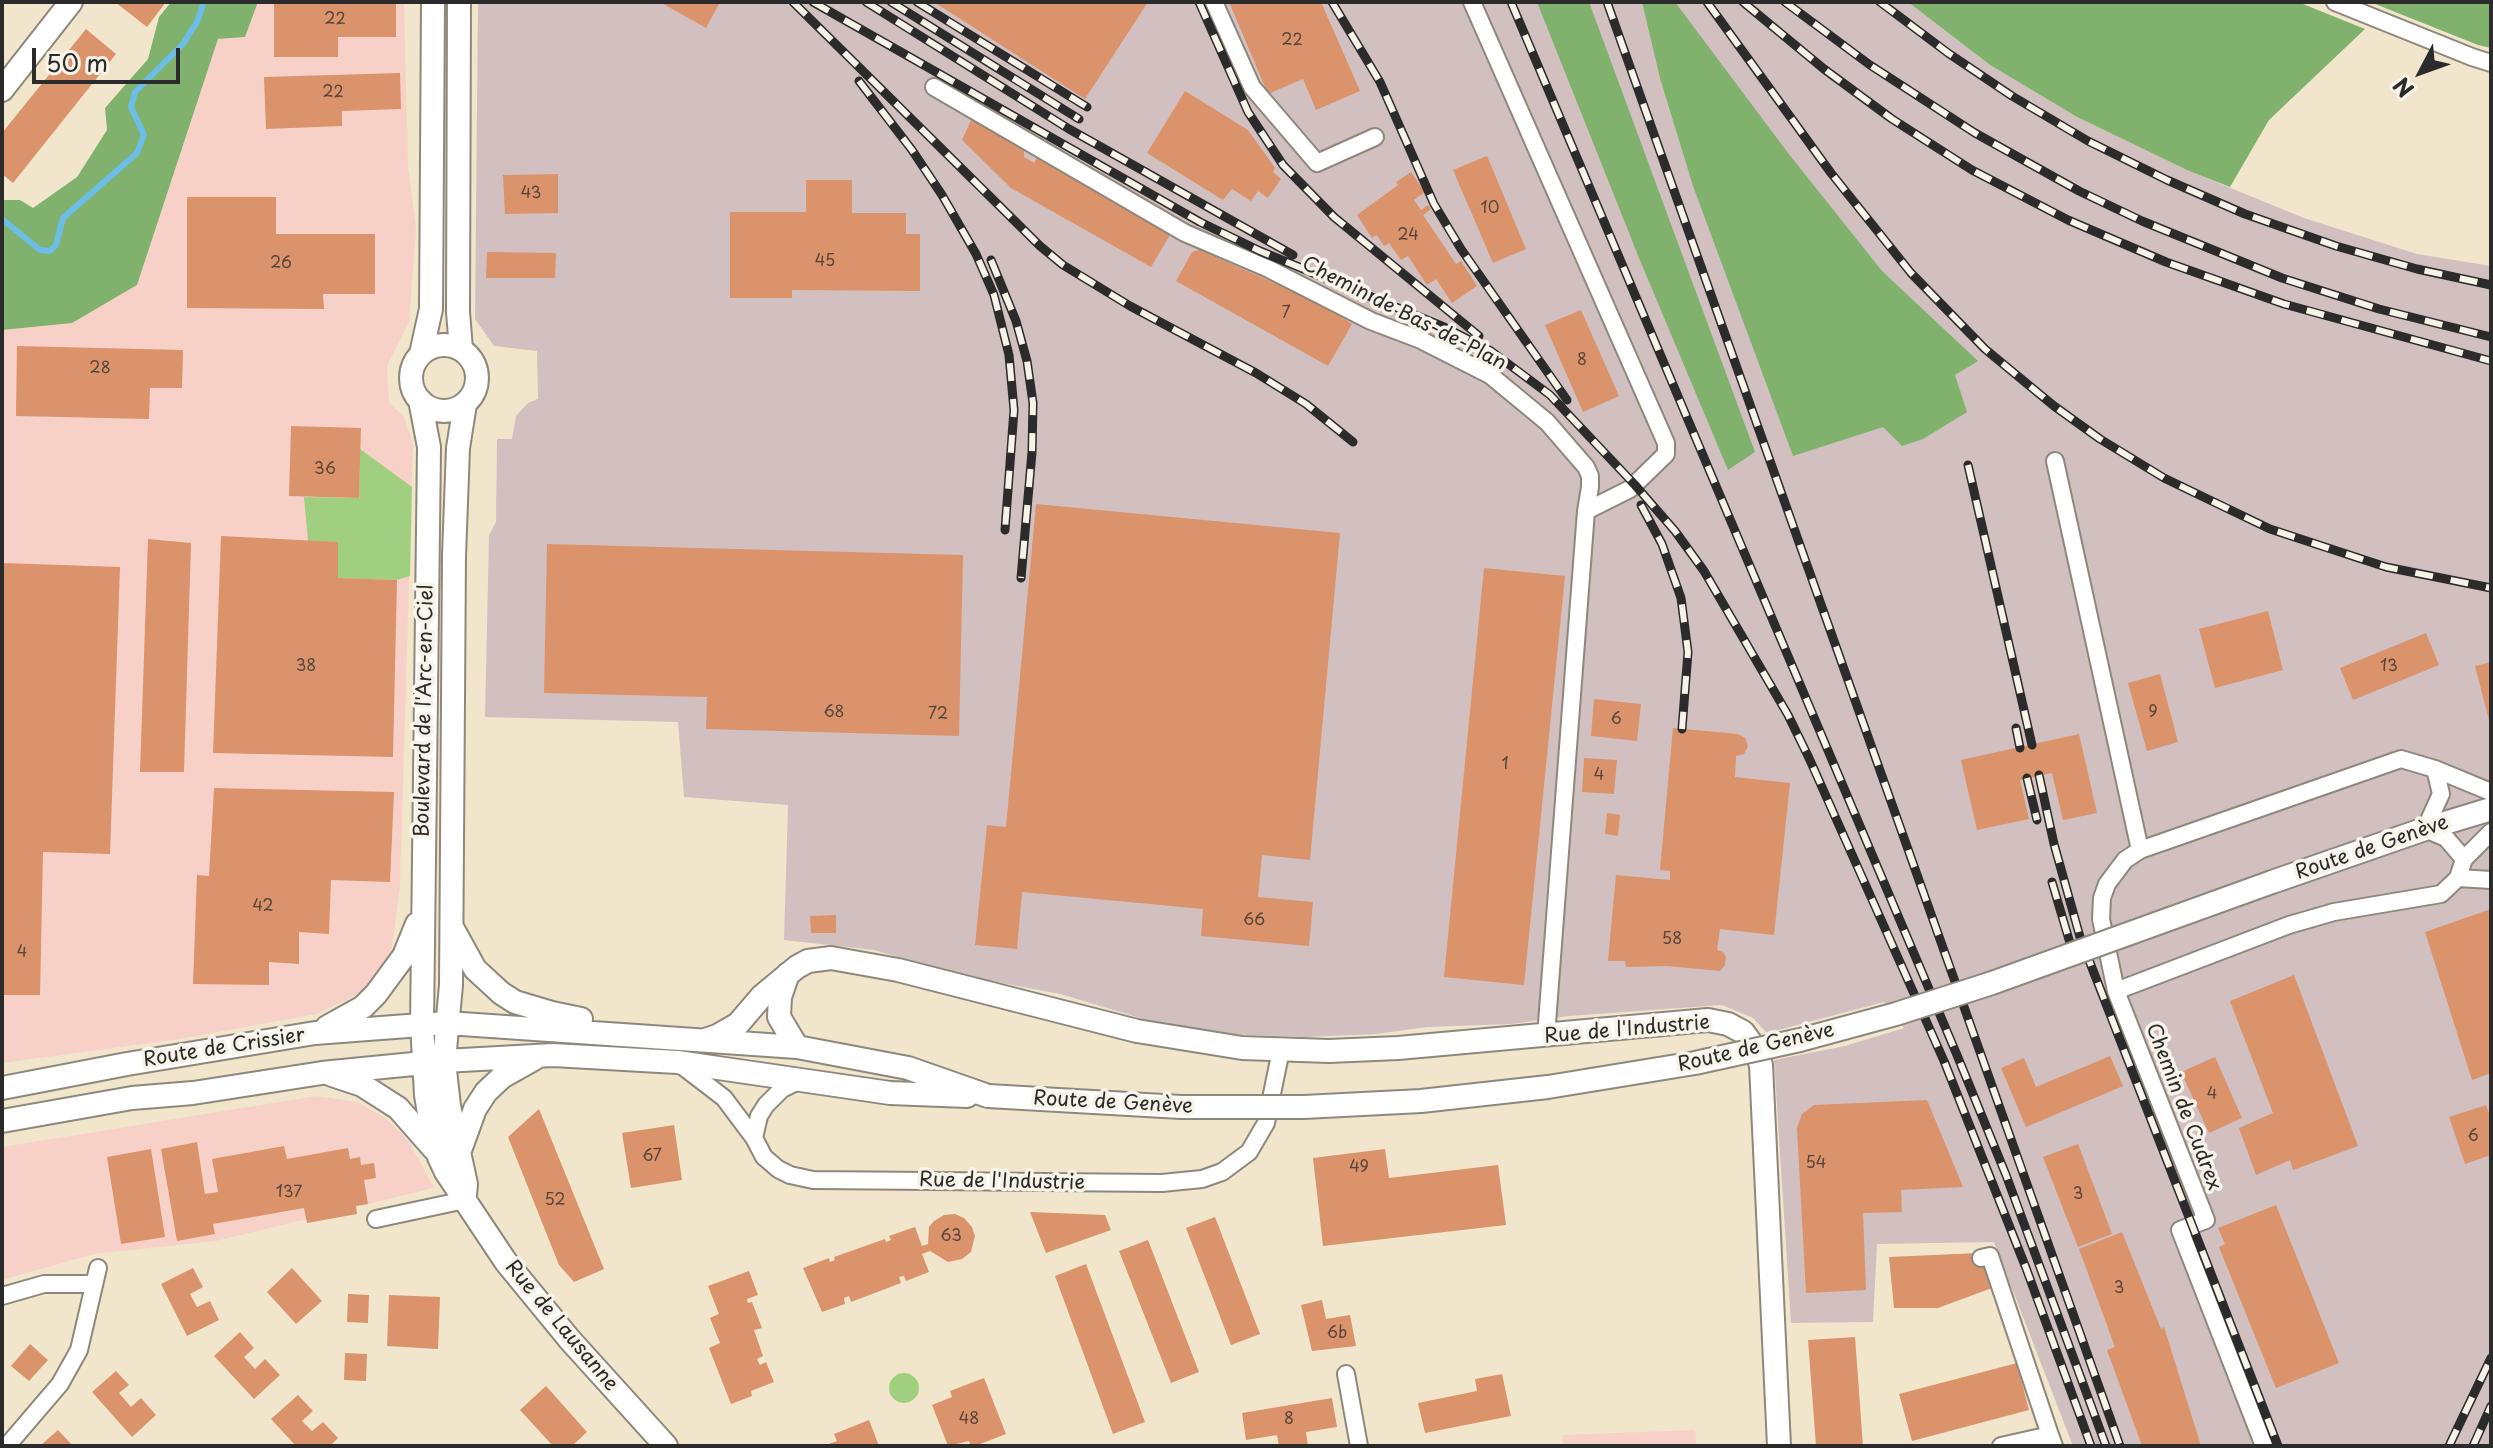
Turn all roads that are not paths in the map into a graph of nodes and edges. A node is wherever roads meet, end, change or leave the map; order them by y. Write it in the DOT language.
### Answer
graph roads {
  1 [pos="71,2"];
  2 [pos="433,2"];
  3 [pos="459,2"];
  4 [pos="1214,2"];
  5 [pos="1472,2"];
  6 [pos="2335,2"];
  7 [pos="2491,63"];
  8 [pos="934,87"];
  9 [pos="2,90"];
  10 [pos="1375,137"];
  11 [pos="461,349"];
  12 [pos="421,354"];
  13 [pos="420,400"];
  14 [pos="465,404"];
  15 [pos="2055,461"];
  16 [pos="1586,511"];
  17 [pos="2435,769"];
  18 [pos="2491,792"];
  19 [pos="2491,809"];
  20 [pos="2425,829"];
  21 [pos="2491,832"];
  22 [pos="2140,850"];
  23 [pos="2464,859"];
  24 [pos="2458,878"];
  25 [pos="2491,880"];
  26 [pos="422,909"];
  27 [pos="451,924"];
  28 [pos="788,974"];
  29 [pos="2116,991"];
  30 [pos="447,1023"];
  31 [pos="422,1024"];
  32 [pos="315,1033"];
  33 [pos="1546,1036"];
  34 [pos="677,1038"];
  35 [pos="705,1040"];
  36 [pos="797,1047"];
  37 [pos="1281,1050"];
  38 [pos="553,1055"];
  39 [pos="434,1062"];
  40 [pos="677,1062"];
  41 [pos="322,1073"];
  42 [pos="798,1081"];
  43 [pos="2,1088"];
  44 [pos="988,1096"];
  45 [pos="2,1121"];
  46 [pos="754,1138"];
  47 [pos="449,1155"];
  48 [pos="465,1200"];
  49 [pos="376,1219"];
  50 [pos="1981,1258"];
  51 [pos="2,1296"];
  52 [pos="1346,1374"];
  53 [pos="2052,1440"];
  54 [pos="7,1446"];
  55 [pos="666,1446"];
  56 [pos="1359,1446"];
  57 [pos="1779,1446"];
  58 [pos="2001,1446"];
  59 [pos="2264,1446"];
  1 -- 9 [label="main road"];
  2 -- 12 [label="main road"];
  3 -- 11 [label="main road"];
  4 -- 10 [label="street"];
  5 -- 16 [label="street"];
  6 -- 7 [label="street"];
  8 -- 16 [label="street, Chemin de Bas-de-Plan"];
  11 -- 12 [label="main road"];
  11 -- 14 [label="main road"];
  12 -- 13 [label="main road"];
  13 -- 14 [label="main road"];
  13 -- 26 [label="main road, Boulevard de l'Arc-en-Ciel"];
  14 -- 27 [label="main road, Boulevard de l'Arc-en-Ciel"];
  15 -- 22 [label="street"];
  16 -- 33 [label="street, Chemin de Bas-de-Plan"];
  17 -- 18 [label="street, Chemin de Cudrex"];
  17 -- 20 [label="street"];
  17 -- 22 [label="street, Chemin de Cudrex"];
  19 -- 20 [label="main road, Route de Genève"];
  20 -- 23 [label="street"];
  20 -- 44 [label="main road, Route de Genève, bridge"];
  21 -- 23 [label="street"];
  22 -- 29 [label="street, Chemin de Cudrex"];
  23 -- 24 [label="street"];
  24 -- 25 [label="street"];
  24 -- 29 [label="street"];
  26 -- 31 [label="main road, Boulevard de l'Arc-en-Ciel"];
  26 -- 32 [label="main road"];
  27 -- 30 [label="main road, Boulevard de l'Arc-en-Ciel"];
  27 -- 34 [label="main road"];
  28 -- 35 [label="main road, Rue de l'Industrie"];
  28 -- 36 [label="main road"];
  28 -- 37 [label="main road, Rue de l'Industrie"];
  29 -- 59 [label="street, Chemin de Cudrex"];
  30 -- 31 [label="main road, Route de Crissier"];
  30 -- 34 [label="main road, Route de Genève"];
  30 -- 39 [label="main road, Rue de Lausanne"];
  31 -- 32 [label="main road, Route de Crissier"];
  31 -- 39 [label="main road, Boulevard de l'Arc-en-Ciel"];
  32 -- 43 [label="main road, Route de Crissier"];
  33 -- 37 [label="main road, Rue de l'Industrie"];
  33 -- 57 [label="main road, Rue de l'Industrie"];
  34 -- 35 [label="main road, Route de Genève"];
  35 -- 36 [label="main road, Route de Genève"];
  36 -- 44 [label="main road, Route de Genève"];
  37 -- 46 [label="street, Rue de l'Industrie"];
  38 -- 39 [label="main road, Route de Genève"];
  38 -- 40 [label="main road, Route de Genève"];
  38 -- 47 [label="main road"];
  39 -- 41 [label="main road, Route de Crissier"];
  39 -- 47 [label="main road, Rue de Lausanne"];
  40 -- 42 [label="main road, Route de Genève"];
  40 -- 46 [label="street, Rue de l'Industrie"];
  41 -- 45 [label="main road, Route de Crissier"];
  41 -- 47 [label="main road"];
  42 -- 44 [label="main road, Route de Genève"];
  42 -- 46 [label="street"];
  47 -- 48 [label="main road, Rue de Lausanne"];
  48 -- 49 [label="street"];
  48 -- 55 [label="main road, Rue de Lausanne"];
  50 -- 53 [label="street"];
  51 -- 54 [label="street"];
  52 -- 56 [label="street"];
  53 -- 58 [label="street"];
}
